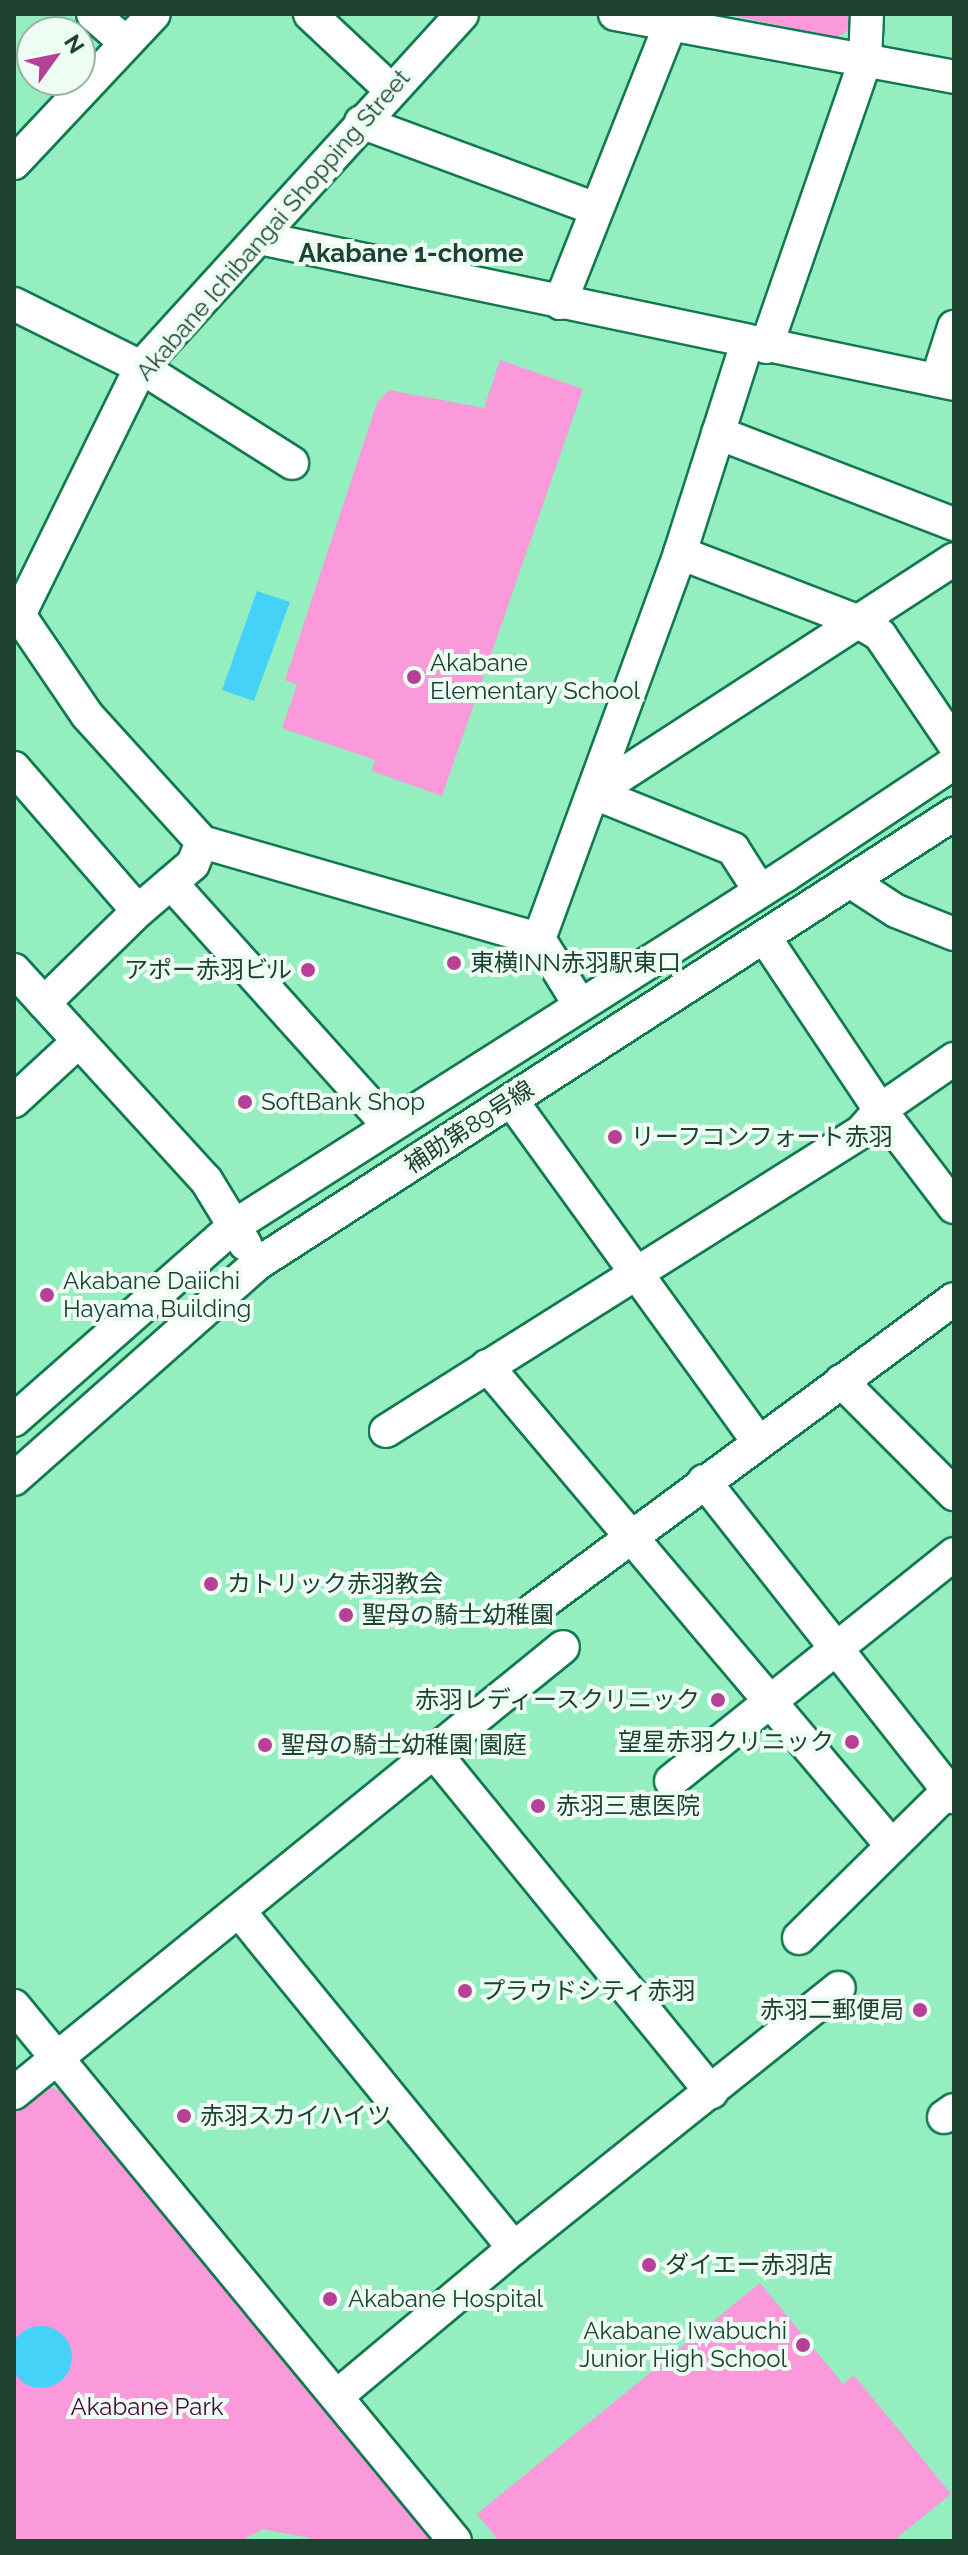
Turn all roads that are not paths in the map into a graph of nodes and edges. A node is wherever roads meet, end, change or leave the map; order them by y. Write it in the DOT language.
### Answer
graph roads {
  1 [pos="93,14"];
  2 [pos="154,14"];
  3 [pos="310,14"];
  4 [pos="462,14"];
  5 [pos="615,14"];
  6 [pos="867,14"];
  7 [pos="675,19"];
  8 [pos="126,43"];
  9 [pos="865,61"];
  10 [pos="954,77"];
  11 [pos="391,90"];
  12 [pos="361,122"];
  13 [pos="14,163"];
  14 [pos="596,209"];
  15 [pos="260,238"];
  16 [pos="560,303"];
  17 [pos="14,304"];
  18 [pos="954,327"];
  19 [pos="757,345"];
  20 [pos="141,367"];
  21 [pos="945,382"];
  22 [pos="718,433"];
  23 [pos="292,463"];
  24 [pos="954,524"];
  25 [pos="680,553"];
  26 [pos="954,559"];
  27 [pos="17,616"];
  28 [pos="857,621"];
  29 [pos="954,744"];
  30 [pos="954,763"];
  31 [pos="14,768"];
  32 [pos="594,793"];
  33 [pos="954,814"];
  34 [pos="202,842"];
  35 [pos="171,883"];
  36 [pos="853,883"];
  37 [pos="760,891"];
  38 [pos="138,911"];
  39 [pos="954,934"];
  40 [pos="765,938"];
  41 [pos="539,939"];
  42 [pos="14,970"];
  43 [pos="44,1003"];
  44 [pos="580,1005"];
  45 [pos="79,1041"];
  46 [pos="954,1059"];
  47 [pos="511,1100"];
  48 [pos="14,1101"];
  49 [pos="880,1110"];
  50 [pos="389,1126"];
  51 [pos="954,1207"];
  52 [pos="234,1226"];
  53 [pos="257,1264"];
  54 [pos="636,1272"];
  55 [pos="954,1299"];
  56 [pos="487,1366"];
  57 [pos="841,1381"];
  58 [pos="14,1420"];
  59 [pos="386,1431"];
  60 [pos="758,1441"];
  61 [pos="14,1479"];
  62 [pos="704,1481"];
  63 [pos="954,1494"];
  64 [pos="630,1536"];
  65 [pos="954,1554"];
  66 [pos="533,1610"];
  67 [pos="563,1647"];
  68 [pos="836,1649"];
  69 [pos="770,1702"];
  70 [pos="434,1752"];
  71 [pos="671,1781"];
  72 [pos="952,1791"];
  73 [pos="892,1846"];
  74 [pos="239,1911"];
  75 [pos="799,1938"];
  76 [pos="839,1988"];
  77 [pos="14,2006"];
  78 [pos="57,2058"];
  79 [pos="711,2092"];
  80 [pos="14,2093"];
  81 [pos="514,2248"];
  82 [pos="337,2396"];
  83 [pos="455,2541"];
  1 -- 8 [label="street"];
  2 -- 8 [label="street"];
  3 -- 11 [label="street"];
  4 -- 11 [label="street, Akabane Ichibangai Shopping Street"];
  5 -- 7 [label="street"];
  6 -- 9 [label="street"];
  7 -- 9 [label="street"];
  7 -- 14 [label="street"];
  8 -- 13 [label="street"];
  9 -- 10 [label="street"];
  9 -- 19 [label="street"];
  11 -- 12 [label="street, Akabane Ichibangai Shopping Street"];
  12 -- 14 [label="street"];
  12 -- 15 [label="street, Akabane Ichibangai Shopping Street"];
  14 -- 16 [label="street"];
  15 -- 16 [label="street"];
  15 -- 20 [label="street, Akabane Ichibangai Shopping Street"];
  16 -- 19 [label="street"];
  17 -- 20 [label="street"];
  18 -- 21 [label="street"];
  19 -- 21 [label="street"];
  19 -- 22 [label="street"];
  20 -- 23 [label="street"];
  20 -- 27 [label="street, Akabane Ichibangai Shopping Street"];
  22 -- 24 [label="street"];
  22 -- 25 [label="street"];
  25 -- 28 [label="street"];
  25 -- 32 [label="street"];
  26 -- 28 [label="street"];
  27 -- 34 [label="street"];
  28 -- 29 [label="street"];
  28 -- 32 [label="street"];
  30 -- 37 [label="street, 補助第89号線"];
  31 -- 38 [label="street"];
  32 -- 37 [label="street"];
  32 -- 41 [label="street"];
  33 -- 36 [label="street, 補助第89号線"];
  34 -- 35 [label="street"];
  34 -- 41 [label="street"];
  35 -- 38 [label="street"];
  35 -- 50 [label="street"];
  36 -- 39 [label="street"];
  36 -- 40 [label="street, 補助第89号線"];
  37 -- 44 [label="street, 補助第89号線"];
  38 -- 43 [label="street"];
  40 -- 47 [label="street, 補助第89号線"];
  40 -- 49 [label="street"];
  41 -- 44 [label="street"];
  42 -- 43 [label="street"];
  43 -- 45 [label="street"];
  44 -- 50 [label="street, 補助第89号線"];
  45 -- 48 [label="street"];
  45 -- 52 [label="street"];
  46 -- 49 [label="street"];
  47 -- 53 [label="street, 補助第89号線"];
  47 -- 54 [label="street"];
  49 -- 51 [label="street"];
  49 -- 54 [label="street"];
  50 -- 52 [label="street, 補助第89号線"];
  52 -- 53 [label="street"];
  52 -- 58 [label="street, 補助第89号線"];
  53 -- 61 [label="street, 補助第89号線"];
  54 -- 56 [label="street"];
  54 -- 60 [label="street"];
  55 -- 57 [label="street"];
  56 -- 59 [label="street"];
  56 -- 64 [label="street"];
  57 -- 60 [label="street"];
  57 -- 63 [label="street"];
  60 -- 62 [label="street"];
  62 -- 64 [label="street"];
  62 -- 68 [label="street"];
  64 -- 66 [label="street"];
  64 -- 69 [label="street"];
  65 -- 68 [label="street"];
  67 -- 70 [label="street"];
  68 -- 69 [label="street"];
  68 -- 72 [label="street"];
  69 -- 71 [label="street"];
  69 -- 73 [label="street"];
  70 -- 74 [label="street"];
  70 -- 79 [label="street"];
  72 -- 73 [label="street"];
  73 -- 75 [label="street"];
  74 -- 78 [label="street"];
  74 -- 81 [label="street"];
  76 -- 79 [label="street"];
  77 -- 78 [label="street"];
  78 -- 80 [label="street"];
  78 -- 82 [label="street"];
  79 -- 81 [label="street"];
  81 -- 82 [label="street"];
  82 -- 83 [label="street"];
}
